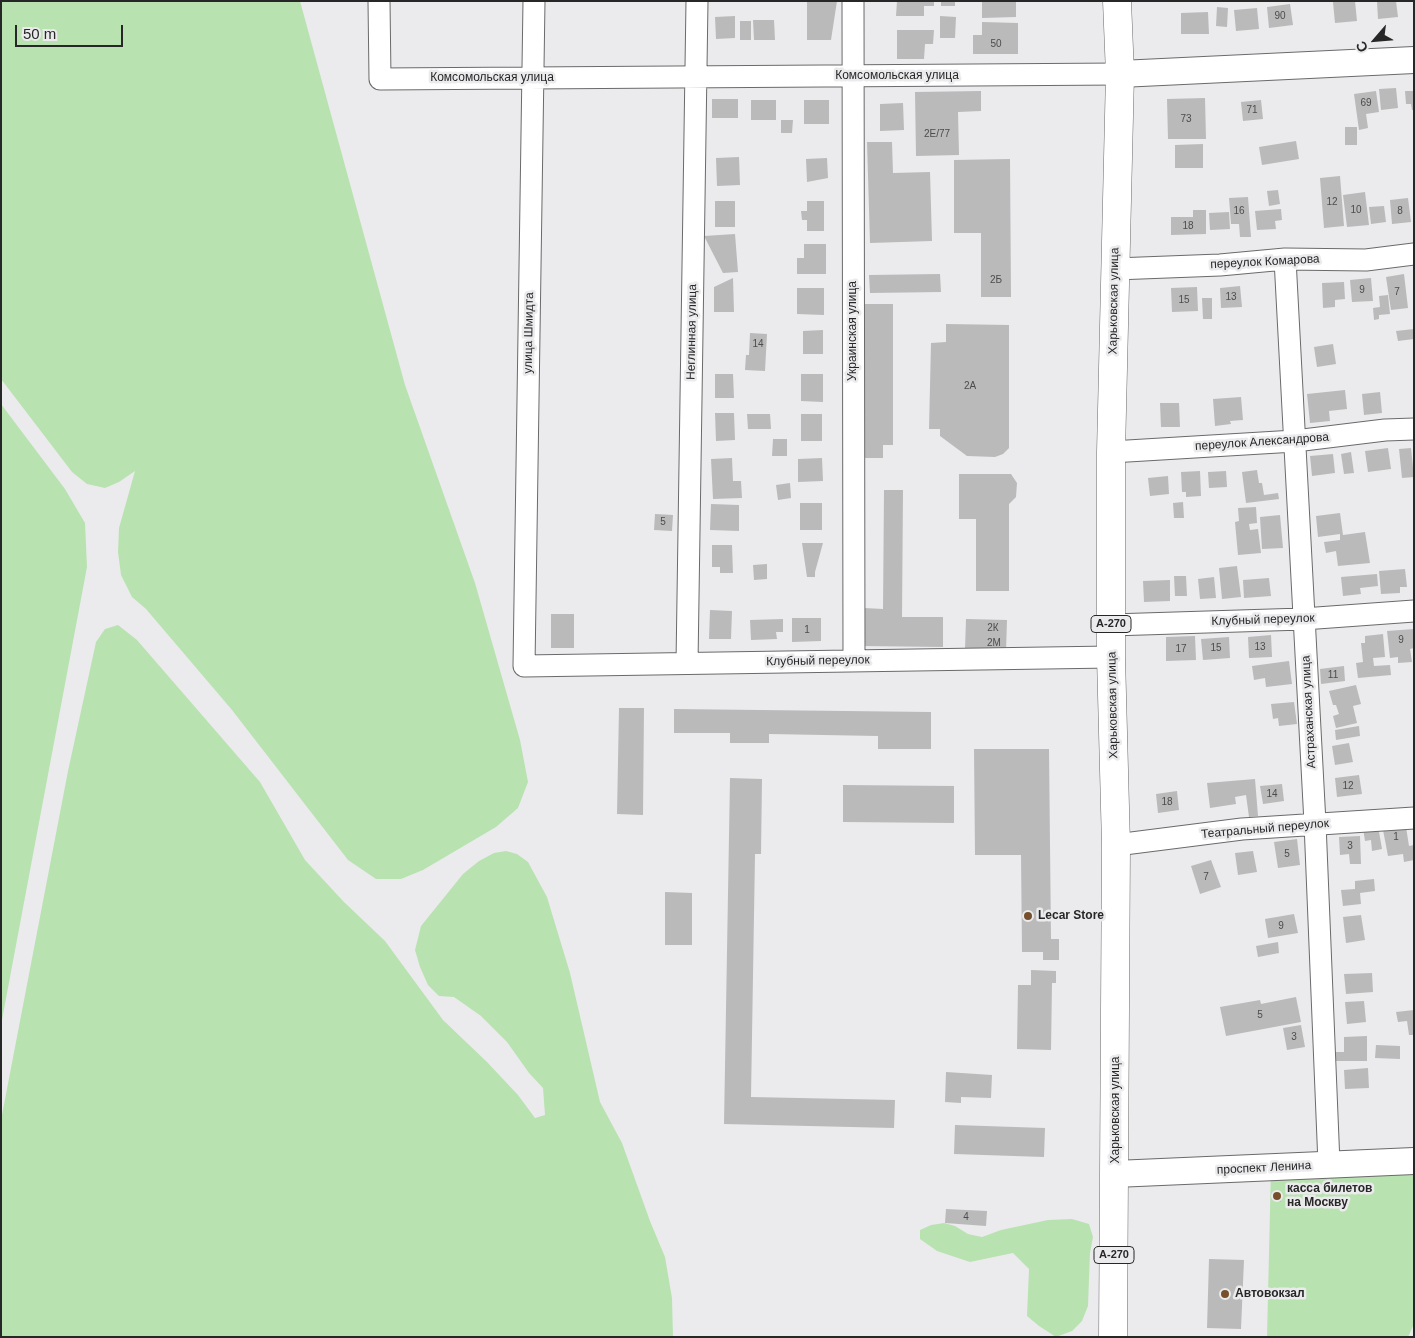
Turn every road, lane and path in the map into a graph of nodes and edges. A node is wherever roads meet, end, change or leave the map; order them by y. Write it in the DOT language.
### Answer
graph roads {
  1 [pos="379,1"];
  2 [pos="534,1"];
  3 [pos="697,1"];
  4 [pos="853,1"];
  5 [pos="1118,1"];
  6 [pos="1133,1"];
  7 [pos="1414,60"];
  8 [pos="1120,74"];
  9 [pos="852,76"];
  10 [pos="696,77"];
  11 [pos="533,78"];
  12 [pos="1414,254"];
  13 [pos="1285,259"];
  14 [pos="1115,269"];
  15 [pos="1414,429"];
  16 [pos="1295,441"];
  17 [pos="1111,452"];
  18 [pos="1414,611"];
  19 [pos="1303,619"];
  20 [pos="1111,625"];
  21 [pos="1111,657"];
  22 [pos="854,661"];
  23 [pos="687,663"];
  24 [pos="524,666"];
  25 [pos="1414,818"];
  26 [pos="1316,823"];
  27 [pos="1116,845"];
  28 [pos="1414,1161"];
  29 [pos="1329,1164"];
  30 [pos="1115,1174"];
  31 [pos="1113,1337"];
  1 -- 11 [label="street, Комсомольская улица"];
  2 -- 11 [label="street, улица Шмидта"];
  3 -- 10 [label="street, Неглинная улица"];
  4 -- 9 [label="street, Украинская улица"];
  5 -- 8 [label="highway, Харьковская улица / А-270"];
  6 -- 8 [label="highway, Харьковская улица / А-270"];
  7 -- 8 [label="main road, Комсомольская улица"];
  8 -- 9 [label="street, Комсомольская улица"];
  8 -- 14 [label="highway, Харьковская улица / А-270"];
  9 -- 10 [label="street, Комсомольская улица"];
  9 -- 22 [label="street, Украинская улица"];
  10 -- 11 [label="street, Комсомольская улица"];
  10 -- 23 [label="street, Неглинная улица"];
  11 -- 24 [label="street, улица Шмидта"];
  12 -- 13 [label="street, переулок Комарова"];
  13 -- 14 [label="street, переулок Комарова"];
  13 -- 16 [label="street, Астраханская улица"];
  14 -- 17 [label="highway, Харьковская улица / А-270"];
  15 -- 16 [label="street, переулок Александрова"];
  16 -- 17 [label="street, переулок Александрова"];
  16 -- 19 [label="street, Астраханская улица"];
  17 -- 20 [label="highway, Харьковская улица / А-270"];
  18 -- 19 [label="street, Клубный переулок"];
  19 -- 20 [label="street, Клубный переулок"];
  19 -- 26 [label="street, Астраханская улица"];
  20 -- 21 [label="highway, Харьковская улица / А-270"];
  21 -- 22 [label="street, Клубный переулок"];
  21 -- 27 [label="highway, Харьковская улица / А-270"];
  22 -- 23 [label="street, Клубный переулок"];
  23 -- 24 [label="street, Клубный переулок"];
  25 -- 26 [label="street, Театральный переулок"];
  26 -- 27 [label="street, Театральный переулок"];
  26 -- 29 [label="street, Астраханская улица"];
  27 -- 30 [label="highway, Харьковская улица / А-270"];
  28 -- 29 [label="main road, проспект Ленина"];
  29 -- 30 [label="main road, проспект Ленина"];
  30 -- 31 [label="highway, Харьковская улица / А-270"];
}
